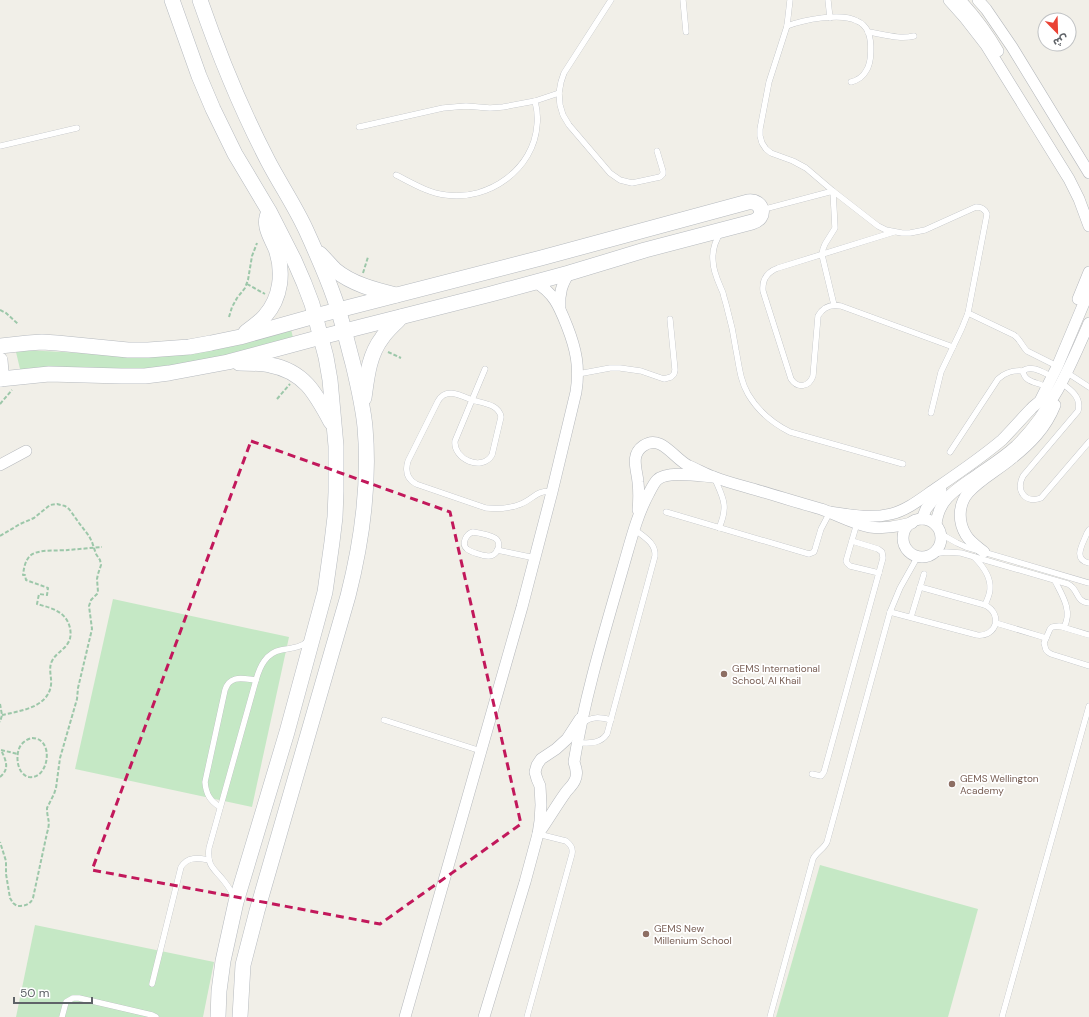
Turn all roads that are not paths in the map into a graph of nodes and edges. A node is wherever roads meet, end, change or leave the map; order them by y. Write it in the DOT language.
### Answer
graph roads {
  1 [pos="172,0"];
  2 [pos="200,0"];
  3 [pos="611,0"];
  4 [pos="682,0"];
  5 [pos="790,0"];
  6 [pos="828,0"];
  7 [pos="949,0"];
  8 [pos="960,0"];
  9 [pos="978,0"];
  10 [pos="830,18"];
  11 [pos="787,26"];
  12 [pos="686,32"];
  13 [pos="868,32"];
  14 [pos="914,36"];
  15 [pos="851,82"];
  16 [pos="559,93"];
  17 [pos="535,101"];
  18 [pos="358,127"];
  19 [pos="77,128"];
  20 [pos="0,146"];
  21 [pos="657,151"];
  22 [pos="1089,173"];
  23 [pos="396,175"];
  24 [pos="833,191"];
  25 [pos="1089,203"];
  26 [pos="761,210"];
  27 [pos="269,211"];
  28 [pos="1089,226"];
  29 [pos="722,230"];
  30 [pos="895,232"];
  31 [pos="314,248"];
  32 [pos="822,254"];
  33 [pos="1089,272"];
  34 [pos="569,273"];
  35 [pos="534,282"];
  36 [pos="1089,290"];
  37 [pos="397,295"];
  38 [pos="834,305"];
  39 [pos="560,307"];
  40 [pos="338,310"];
  41 [pos="968,313"];
  42 [pos="315,316"];
  43 [pos="402,316"];
  44 [pos="670,319"];
  45 [pos="1089,323"];
  46 [pos="344,331"];
  47 [pos="240,336"];
  48 [pos="321,336"];
  49 [pos="0,346"];
  50 [pos="953,347"];
  51 [pos="0,360"];
  52 [pos="228,362"];
  53 [pos="1059,367"];
  54 [pos="485,369"];
  55 [pos="1023,371"];
  56 [pos="578,374"];
  57 [pos="0,379"];
  58 [pos="1054,382"];
  59 [pos="1042,385"];
  60 [pos="1089,387"];
  61 [pos="472,400"];
  62 [pos="1032,407"];
  63 [pos="362,409"];
  64 [pos="931,413"];
  65 [pos="335,430"];
  66 [pos="1089,442"];
  67 [pos="26,451"];
  68 [pos="950,452"];
  69 [pos="903,464"];
  70 [pos="0,465"];
  71 [pos="954,476"];
  72 [pos="713,477"];
  73 [pos="552,492"];
  74 [pos="666,512"];
  75 [pos="830,512"];
  76 [pos="917,521"];
  77 [pos="857,523"];
  78 [pos="636,524"];
  79 [pos="718,528"];
  80 [pos="938,529"];
  81 [pos="1089,530"];
  82 [pos="1087,540"];
  83 [pos="852,541"];
  84 [pos="497,550"];
  85 [pos="984,552"];
  86 [pos="933,554"];
  87 [pos="918,556"];
  88 [pos="973,556"];
  89 [pos="536,558"];
  90 [pos="1089,563"];
  91 [pos="879,573"];
  92 [pos="924,574"];
  93 [pos="1055,581"];
  94 [pos="1089,583"];
  95 [pos="920,587"];
  96 [pos="1089,602"];
  97 [pos="985,605"];
  98 [pos="890,612"];
  99 [pos="911,617"];
  100 [pos="996,623"];
  101 [pos="1064,627"];
  102 [pos="314,635"];
  103 [pos="1089,635"];
  104 [pos="1046,638"];
  105 [pos="1089,666"];
  106 [pos="256,680"];
  107 [pos="1089,706"];
  108 [pos="384,720"];
  109 [pos="582,720"];
  110 [pos="611,720"];
  111 [pos="578,743"];
  112 [pos="481,751"];
  113 [pos="812,774"];
  114 [pos="220,807"];
  115 [pos="538,834"];
  116 [pos="209,860"];
  117 [pos="236,902"];
  118 [pos="152,984"];
  119 [pos="241,1016"];
  120 [pos="485,1016"];
  121 [pos="62,1017"];
  122 [pos="156,1017"];
  123 [pos="218,1017"];
  124 [pos="404,1017"];
  125 [pos="527,1017"];
  126 [pos="770,1017"];
  127 [pos="1002,1017"];
  1 -- 27 [label="street"];
  2 -- 31 [label="street"];
  3 -- 16 [label="lane"];
  4 -- 12 [label="lane"];
  5 -- 11 [label="lane"];
  6 -- 10 [label="lane"];
  7 -- 28 [label="street"];
  8 -- 25 [label="street"];
  9 -- 22 [label="street"];
  10 -- 11 [label="lane"];
  10 -- 13 [label="lane"];
  11 -- 24 [label="lane"];
  13 -- 14 [label="lane"];
  13 -- 15 [label="lane"];
  16 -- 17 [label="lane"];
  16 -- 21 [label="lane"];
  17 -- 18 [label="lane"];
  17 -- 23 [label="lane"];
  19 -- 20 [label="lane"];
  24 -- 26 [label="lane"];
  24 -- 30 [label="lane"];
  24 -- 32 [label="lane"];
  26 -- 29 [label="street"];
  26 -- 37 [label="street"];
  27 -- 42 [label="street"];
  27 -- 47 [label="street"];
  29 -- 34 [label="street"];
  29 -- 69 [label="lane"];
  30 -- 32 [label="lane"];
  30 -- 41 [label="lane"];
  31 -- 37 [label="street"];
  31 -- 40 [label="street"];
  32 -- 38 [label="lane"];
  32 -- 38 [label="lane"];
  33 -- 53 [label="street"];
  34 -- 35 [label="street"];
  34 -- 39 [label="street"];
  35 -- 39 [label="street"];
  35 -- 43 [label="street"];
  36 -- 53 [label="street"];
  37 -- 40 [label="street"];
  38 -- 50 [label="lane"];
  39 -- 56 [label="street"];
  40 -- 42 [label="street"];
  40 -- 46 [label="street"];
  41 -- 50 [label="lane"];
  41 -- 53 [label="lane"];
  42 -- 47 [label="street"];
  42 -- 48 [label="street"];
  43 -- 46 [label="street"];
  43 -- 63 [label="street"];
  44 -- 56 [label="lane"];
  45 -- 53 [label="street"];
  46 -- 48 [label="street"];
  46 -- 63 [label="street"];
  47 -- 49 [label="street"];
  48 -- 52 [label="street"];
  48 -- 65 [label="street"];
  50 -- 64 [label="lane"];
  51 -- 57 [label="street"];
  52 -- 57 [label="street"];
  52 -- 65 [label="street"];
  53 -- 58 [label="street"];
  53 -- 58 [label="street"];
  53 -- 60 [label="lane"];
  54 -- 61 [label="lane"];
  55 -- 58 [label="lane"];
  55 -- 59 [label="lane"];
  55 -- 68 [label="lane"];
  56 -- 73 [label="street"];
  58 -- 59 [label="street"];
  58 -- 62 [label="street"];
  58 -- 66 [label="lane"];
  58 -- 80 [label="street"];
  58 -- 85 [label="street"];
  59 -- 62 [label="street"];
  61 -- 61 [label="lane"];
  61 -- 73 [label="lane"];
  62 -- 71 [label="street"];
  63 -- 119 [label="street"];
  65 -- 102 [label="street"];
  67 -- 70 [label="street"];
  71 -- 75 [label="street"];
  71 -- 76 [label="street"];
  72 -- 75 [label="street"];
  72 -- 78 [label="street"];
  72 -- 78 [label="street"];
  72 -- 79 [label="lane"];
  73 -- 89 [label="street"];
  74 -- 79 [label="lane"];
  75 -- 77 [label="street"];
  75 -- 79 [label="lane"];
  76 -- 77 [label="street"];
  76 -- 80 [label="street"];
  76 -- 87 [label="street"];
  77 -- 83 [label="lane"];
  78 -- 109 [label="street"];
  78 -- 110 [label="lane"];
  80 -- 85 [label="lane"];
  80 -- 86 [label="street"];
  81 -- 82 [label="lane"];
  82 -- 90 [label="lane"];
  83 -- 91 [label="lane"];
  83 -- 91 [label="lane"];
  84 -- 84 [label="lane"];
  84 -- 89 [label="lane"];
  85 -- 94 [label="lane"];
  86 -- 87 [label="street"];
  86 -- 88 [label="lane"];
  87 -- 98 [label="lane"];
  88 -- 93 [label="lane"];
  88 -- 97 [label="lane"];
  89 -- 112 [label="street"];
  91 -- 113 [label="lane"];
  92 -- 95 [label="lane"];
  93 -- 96 [label="lane"];
  93 -- 101 [label="lane"];
  95 -- 97 [label="lane"];
  95 -- 99 [label="lane"];
  97 -- 100 [label="lane"];
  98 -- 99 [label="lane"];
  98 -- 126 [label="lane"];
  99 -- 100 [label="lane"];
  100 -- 104 [label="lane"];
  101 -- 103 [label="lane"];
  101 -- 104 [label="lane"];
  102 -- 106 [label="lane"];
  102 -- 117 [label="street"];
  104 -- 105 [label="lane"];
  106 -- 114 [label="lane"];
  106 -- 114 [label="lane"];
  107 -- 127 [label="lane"];
  108 -- 112 [label="lane"];
  109 -- 110 [label="lane"];
  109 -- 111 [label="street"];
  109 -- 115 [label="street"];
  110 -- 111 [label="lane"];
  111 -- 115 [label="street"];
  112 -- 124 [label="street"];
  114 -- 116 [label="lane"];
  115 -- 120 [label="street"];
  115 -- 125 [label="lane"];
  116 -- 117 [label="lane"];
  116 -- 118 [label="lane"];
  117 -- 123 [label="street"];
  121 -- 122 [label="lane"];
}
